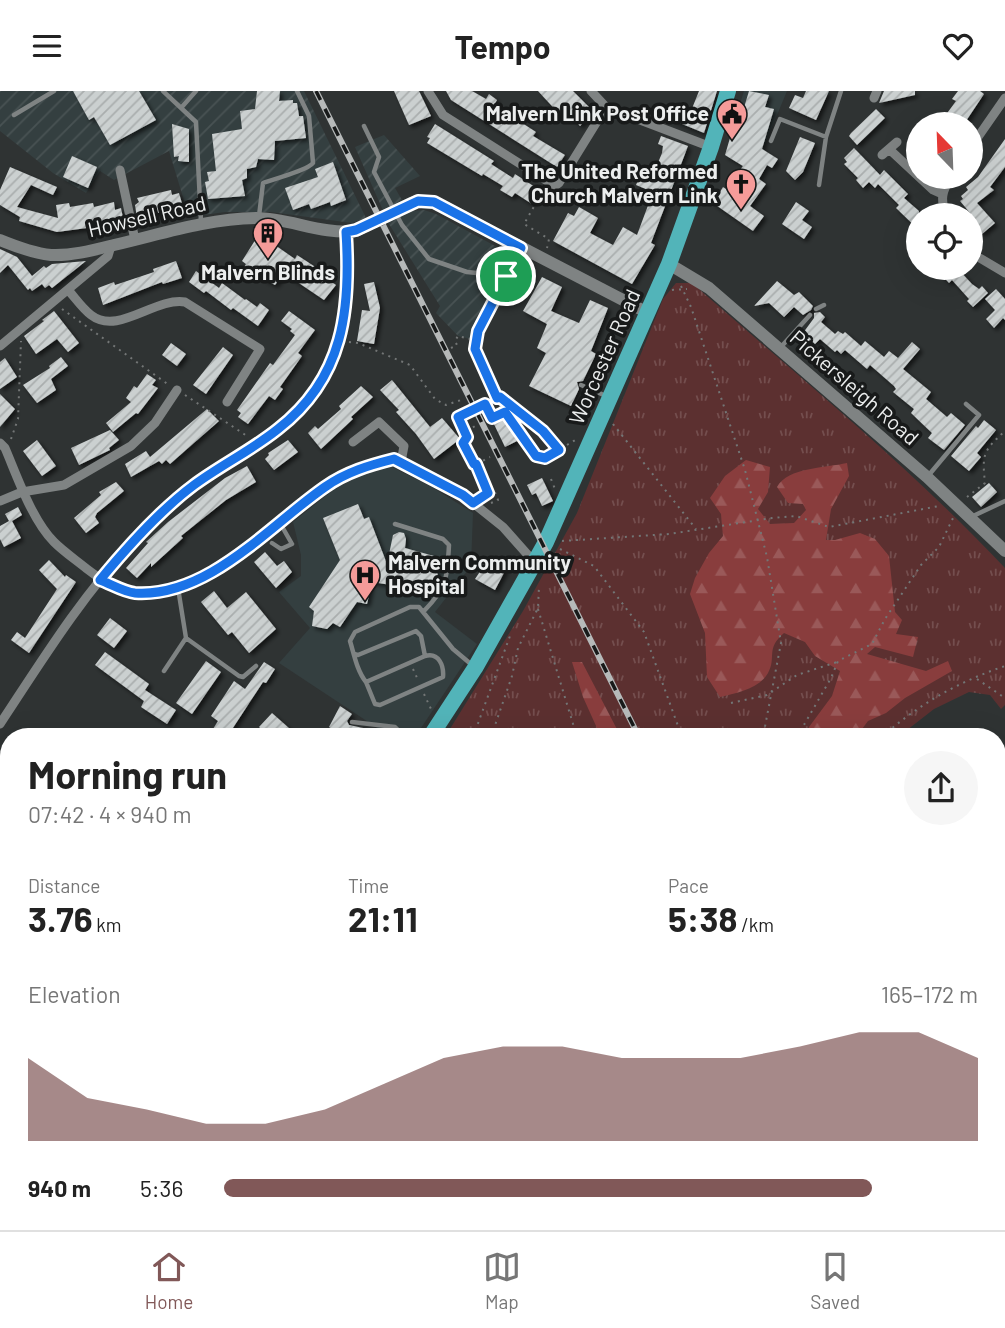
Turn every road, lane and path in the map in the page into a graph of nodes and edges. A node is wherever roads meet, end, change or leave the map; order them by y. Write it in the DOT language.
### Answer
graph roads {
  1 [pos="54,91"];
  2 [pos="163,91"];
  3 [pos="196,91"];
  4 [pos="297,91"];
  5 [pos="428,91"];
  6 [pos="591,91"];
  7 [pos="728,91"];
  8 [pos="841,91"];
  9 [pos="1005,98"];
  10 [pos="606,107"];
  11 [pos="181,108"];
  12 [pos="14,115"];
  13 [pos="364,126"];
  14 [pos="984,128"];
  15 [pos="827,137"];
  16 [pos="771,141"];
  17 [pos="897,142"];
  18 [pos="711,147"];
  19 [pos="120,170"];
  20 [pos="551,184"];
  21 [pos="819,185"];
  22 [pos="945,189"];
  23 [pos="942,194"];
  24 [pos="559,198"];
  25 [pos="942,203"];
  26 [pos="259,218"];
  27 [pos="201,223"];
  28 [pos="346,232"];
  29 [pos="0,240"];
  30 [pos="135,240"];
  31 [pos="111,246"];
  32 [pos="521,248"];
  33 [pos="553,251"];
  34 [pos="983,260"];
  35 [pos="670,264"];
  36 [pos="1005,273"];
  37 [pos="506,276"];
  38 [pos="680,286"];
  39 [pos="709,288"];
  40 [pos="69,291"];
  41 [pos="657,292"];
  42 [pos="52,303"];
  43 [pos="824,305"];
  44 [pos="816,309"];
  45 [pos="648,313"];
  46 [pos="810,315"];
  47 [pos="21,330"];
  48 [pos="340,341"];
  49 [pos="476,341"];
  50 [pos="0,346"];
  51 [pos="451,348"];
  52 [pos="779,348"];
  53 [pos="581,385"];
  54 [pos="176,391"];
  55 [pos="497,398"];
  56 [pos="461,400"];
  57 [pos="227,402"];
  58 [pos="966,404"];
  59 [pos="606,405"];
  60 [pos="505,412"];
  61 [pos="492,418"];
  62 [pos="487,421"];
  63 [pos="475,426"];
  64 [pos="1005,431"];
  65 [pos="465,432"];
  66 [pos="353,442"];
  67 [pos="257,443"];
  68 [pos="3,447"];
  69 [pos="490,457"];
  70 [pos="401,462"];
  71 [pos="476,464"];
  72 [pos="927,477"];
  73 [pos="22,492"];
  74 [pos="488,493"];
  75 [pos="0,501"];
  76 [pos="1005,501"];
  77 [pos="473,503"];
  78 [pos="490,503"];
  79 [pos="958,505"];
  80 [pos="971,518"];
  81 [pos="279,522"];
  82 [pos="395,524"];
  83 [pos="697,530"];
  84 [pos="272,543"];
  85 [pos="1005,551"];
  86 [pos="540,554"];
  87 [pos="100,580"];
  88 [pos="539,583"];
  89 [pos="178,587"];
  90 [pos="538,608"];
  91 [pos="424,611"];
  92 [pos="510,634"];
  93 [pos="186,638"];
  94 [pos="354,654"];
  95 [pos="425,656"];
  96 [pos="838,661"];
  97 [pos="256,666"];
  98 [pos="1005,666"];
  99 [pos="475,668"];
  100 [pos="164,671"];
  101 [pos="976,678"];
  102 [pos="366,682"];
  103 [pos="1005,698"];
  104 [pos="731,703"];
  105 [pos="4,708"];
  106 [pos="352,722"];
  107 [pos="0,724"];
  108 [pos="396,728"];
  109 [pos="436,728"];
  110 [pos="476,728"];
  111 [pos="494,728"];
  112 [pos="574,728"];
  113 [pos="679,728"];
  114 [pos="765,728"];
  115 [pos="802,728"];
  116 [pos="892,728"];
  1 -- 12 [label="lane"];
  2 -- 11 [label="lane"];
  3 -- 11 [label="lane"];
  4 -- 26 [label="lane"];
  5 -- 20 [label="street"];
  6 -- 10 [label="street"];
  7 -- 18 [label="highway, Worcester Road"];
  8 -- 15 [label="lane"];
  9 -- 14 [label="street"];
  10 -- 18 [label="street"];
  10 -- 20 [label="street"];
  11 -- 27 [label="lane"];
  13 -- 37 [label="lane"];
  15 -- 16 [label="lane"];
  15 -- 21 [label="lane"];
  17 -- 23 [label="street"];
  18 -- 35 [label="highway, Worcester Road"];
  19 -- 30 [label="street"];
  20 -- 24 [label="lane"];
  20 -- 33 [label="path"];
  22 -- 23 [label="street"];
  23 -- 25 [label="street"];
  26 -- 27 [label="street, Howsell Road"];
  26 -- 28 [label="street, Howsell Road"];
  27 -- 30 [label="street, Howsell Road"];
  28 -- 32 [label="street, Howsell Road"];
  28 -- 48 [label="street"];
  29 -- 31 [label="street, Howsell Road"];
  30 -- 31 [label="street, Howsell Road"];
  31 -- 40 [label="street"];
  32 -- 37 [label="lane"];
  32 -- 45 [label="street, Howsell Road"];
  34 -- 36 [label="street"];
  35 -- 39 [label="street, Pickersleigh Road"];
  35 -- 41 [label="highway, Worcester Road"];
  37 -- 49 [label="lane"];
  38 -- 114 [label="path"];
  39 -- 41 [label="path"];
  39 -- 52 [label="street, Pickersleigh Road"];
  40 -- 42 [label="street"];
  40 -- 57 [label="street"];
  41 -- 45 [label="highway, Worcester Road"];
  42 -- 47 [label="street"];
  42 -- 54 [label="path"];
  43 -- 44 [label="lane"];
  45 -- 59 [label="highway, Worcester Road"];
  46 -- 52 [label="lane"];
  47 -- 50 [label="street"];
  47 -- 68 [label="path"];
  48 -- 56 [label="path"];
  48 -- 67 [label="street"];
  49 -- 51 [label="path"];
  49 -- 55 [label="lane"];
  52 -- 72 [label="street, Pickersleigh Road"];
  53 -- 59 [label="lane"];
  54 -- 67 [label="path"];
  54 -- 73 [label="street"];
  55 -- 60 [label="lane"];
  55 -- 60 [label="lane"];
  58 -- 72 [label="lane"];
  59 -- 83 [label="path"];
  59 -- 86 [label="highway, Worcester Road"];
  60 -- 61 [label="path"];
  61 -- 62 [label="path"];
  61 -- 65 [label="path"];
  63 -- 65 [label="path"];
  64 -- 79 [label="path"];
  65 -- 71 [label="path"];
  66 -- 70 [label="street"];
  67 -- 87 [label="street"];
  68 -- 73 [label="street"];
  69 -- 71 [label="path"];
  70 -- 77 [label="street"];
  70 -- 81 [label="street"];
  71 -- 74 [label="path"];
  72 -- 79 [label="street, Pickersleigh Road"];
  73 -- 75 [label="street"];
  73 -- 87 [label="street"];
  74 -- 77 [label="path"];
  74 -- 78 [label="path"];
  76 -- 80 [label="lane"];
  77 -- 86 [label="street"];
  79 -- 80 [label="street, Pickersleigh Road"];
  79 -- 83 [label="path"];
  79 -- 96 [label="path"];
  80 -- 85 [label="street, Pickersleigh Road"];
  81 -- 84 [label="lane"];
  81 -- 89 [label="street"];
  82 -- 91 [label="lane"];
  83 -- 86 [label="path"];
  86 -- 99 [label="highway, Worcester Road"];
  86 -- 113 [label="path"];
  87 -- 89 [label="street"];
  87 -- 105 [label="street"];
  88 -- 90 [label="path"];
  89 -- 93 [label="lane"];
  90 -- 111 [label="path"];
  90 -- 112 [label="path"];
  91 -- 94 [label="lane"];
  91 -- 99 [label="lane"];
  92 -- 110 [label="path"];
  93 -- 97 [label="lane"];
  93 -- 100 [label="lane"];
  94 -- 95 [label="lane"];
  94 -- 102 [label="lane"];
  95 -- 102 [label="lane"];
  95 -- 102 [label="lane"];
  96 -- 104 [label="path"];
  96 -- 115 [label="path"];
  98 -- 101 [label="path"];
  99 -- 109 [label="highway, Worcester Road"];
  101 -- 103 [label="path"];
  101 -- 116 [label="path"];
  105 -- 107 [label="street"];
  106 -- 108 [label="lane"];
}
